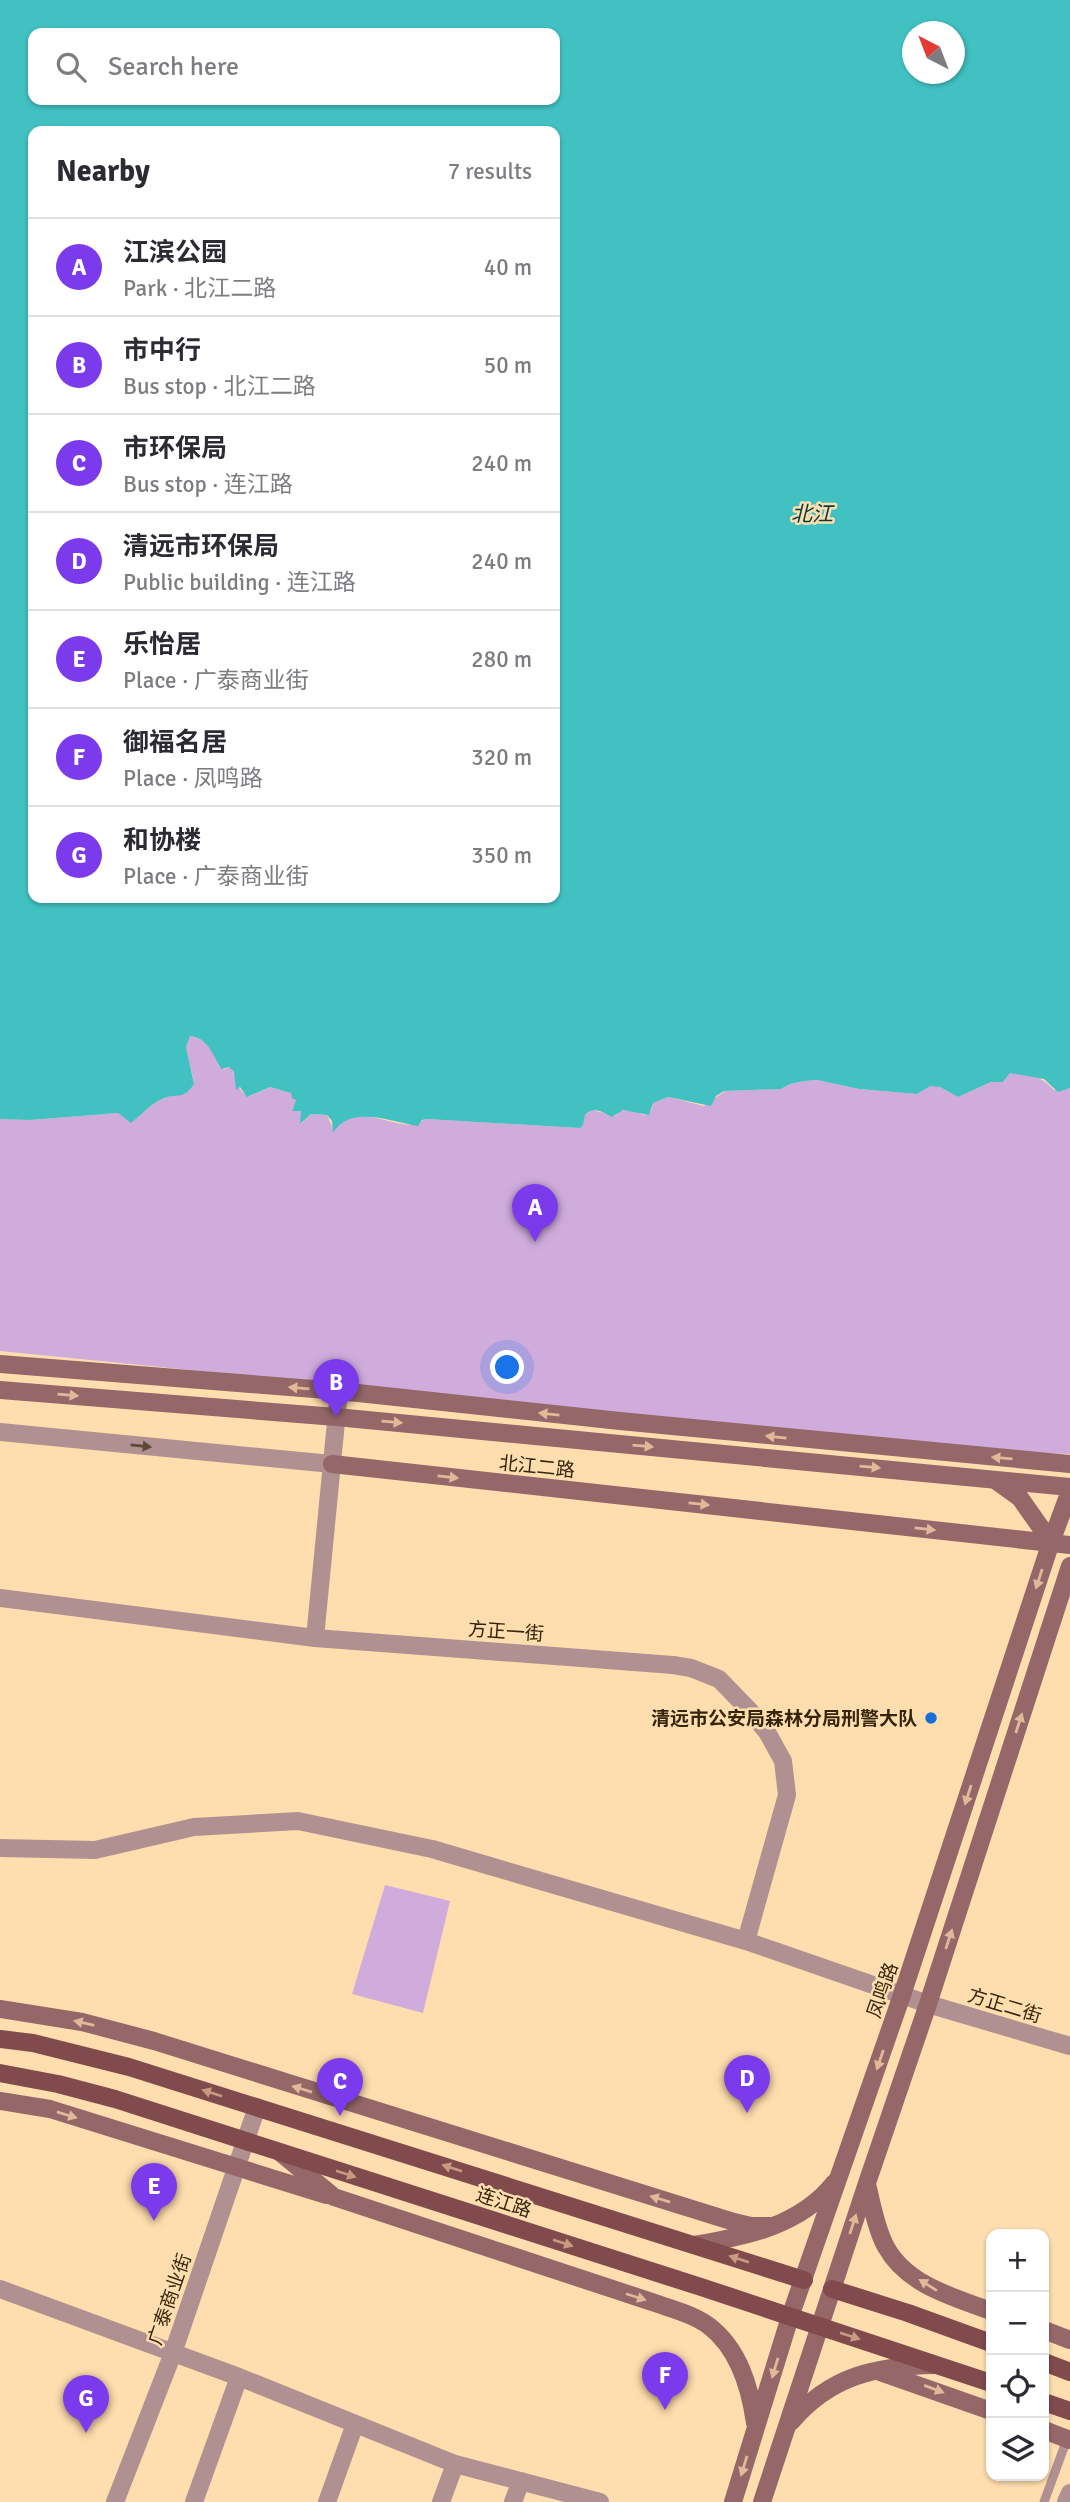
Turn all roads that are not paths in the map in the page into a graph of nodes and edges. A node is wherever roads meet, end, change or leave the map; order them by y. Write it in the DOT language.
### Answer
graph roads {
  1 [pos="0,1364"];
  2 [pos="0,1390"];
  3 [pos="339,1391"];
  4 [pos="336,1417"];
  5 [pos="0,1432"];
  6 [pos="332,1464"];
  7 [pos="1070,1464"];
  8 [pos="993,1478"];
  9 [pos="1070,1489"];
  10 [pos="1051,1542"];
  11 [pos="1070,1545"];
  12 [pos="1070,1566"];
  13 [pos="0,1598"];
  14 [pos="315,1638"];
  15 [pos="0,1848"];
  16 [pos="746,1941"];
  17 [pos="902,1996"];
  18 [pos="928,2004"];
  19 [pos="0,2009"];
  20 [pos="0,2039"];
  21 [pos="1070,2046"];
  22 [pos="0,2073"];
  23 [pos="0,2101"];
  24 [pos="257,2107"];
  25 [pos="246,2142"];
  26 [pos="281,2153"];
  27 [pos="236,2167"];
  28 [pos="840,2175"];
  29 [pos="867,2183"];
  30 [pos="334,2197"];
  31 [pos="773,2227"];
  32 [pos="694,2245"];
  33 [pos="804,2280"];
  34 [pos="0,2289"];
  35 [pos="832,2289"];
  36 [pos="986,2309"];
  37 [pos="790,2317"];
  38 [pos="820,2326"];
  39 [pos="1049,2332"];
  40 [pos="1070,2340"];
  41 [pos="986,2341"];
  42 [pos="173,2353"];
  43 [pos="1049,2364"];
  44 [pos="940,2365"];
  45 [pos="877,2371"];
  46 [pos="1070,2372"];
  47 [pos="239,2377"];
  48 [pos="986,2381"];
  49 [pos="1049,2404"];
  50 [pos="986,2409"];
  51 [pos="1070,2411"];
  52 [pos="355,2424"];
  53 [pos="755,2430"];
  54 [pos="785,2431"];
  55 [pos="1049,2432"];
  56 [pos="1069,2440"];
  57 [pos="455,2464"];
  58 [pos="521,2481"];
  59 [pos="1070,2493"];
  60 [pos="591,2501"];
  61 [pos="115,2502"];
  62 [pos="194,2502"];
  63 [pos="327,2502"];
  64 [pos="441,2502"];
  65 [pos="513,2502"];
  66 [pos="733,2502"];
  67 [pos="762,2502"];
  68 [pos="1044,2502"];
  69 [pos="1066,2502"];
  3 -- 1 [label="main road, one-way"];
  2 -- 4 [label="main road, 北江二路, one-way"];
  3 -- 4 [label="street"];
  7 -- 3 [label="main road, one-way"];
  4 -- 6 [label="street"];
  4 -- 8 [label="main road, 北江二路, one-way"];
  5 -- 6 [label="street, 北江二路, one-way"];
  6 -- 10 [label="main road, 北江二路, one-way"];
  6 -- 14 [label="street"];
  8 -- 9 [label="main road, 北江二路"];
  8 -- 10 [label="main road"];
  9 -- 10 [label="main road, 凤鸣路"];
  10 -- 11 [label="main road, 北江二路"];
  10 -- 17 [label="main road, 凤鸣路, one-way"];
  18 -- 12 [label="main road, one-way"];
  13 -- 14 [label="street, 方正一街"];
  14 -- 16 [label="street, 方正一街"];
  15 -- 16 [label="street"];
  16 -- 17 [label="street"];
  17 -- 18 [label="street, 方正二街"];
  17 -- 28 [label="main road, 凤鸣路, one-way"];
  18 -- 21 [label="street, 方正二街"];
  18 -- 29 [label="main road"];
  31 -- 19 [label="main road, one-way"];
  24 -- 20 [label="main road, 连江路, one-way"];
  22 -- 25 [label="main road, 连江路"];
  23 -- 27 [label="main road, one-way"];
  24 -- 25 [label="street, 广泰商业街"];
  32 -- 24 [label="main road, 连江路, one-way"];
  25 -- 26 [label="main road, 连江路"];
  25 -- 27 [label="street, 广泰商业街"];
  26 -- 30 [label="main road"];
  26 -- 37 [label="main road, 连江路, one-way"];
  27 -- 30 [label="main road"];
  27 -- 42 [label="street, 广泰商业街"];
  28 -- 31 [label="main road"];
  28 -- 33 [label="main road, 凤鸣路"];
  35 -- 29 [label="main road, one-way"];
  36 -- 29 [label="main road, one-way"];
  30 -- 53 [label="main road, one-way"];
  31 -- 32 [label="main road"];
  33 -- 32 [label="main road, 连江路, one-way"];
  33 -- 35 [label="main road, 连江路"];
  33 -- 37 [label="main road, 凤鸣路"];
  34 -- 42 [label="street"];
  35 -- 38 [label="main road"];
  35 -- 41 [label="main road, 连江路"];
  37 -- 38 [label="main road, 连江路"];
  37 -- 53 [label="main road, 凤鸣路, one-way"];
  38 -- 44 [label="main road, 连江路, one-way"];
  38 -- 54 [label="main road"];
  39 -- 40 [label="main road"];
  42 -- 47 [label="street"];
  42 -- 61 [label="street, 广泰商业街"];
  43 -- 46 [label="main road"];
  44 -- 45 [label="main road"];
  44 -- 48 [label="main road, 连江路"];
  45 -- 50 [label="main road, one-way"];
  45 -- 54 [label="main road"];
  47 -- 52 [label="street"];
  47 -- 62 [label="street"];
  49 -- 51 [label="main road"];
  52 -- 57 [label="street"];
  52 -- 63 [label="street"];
  53 -- 66 [label="main road, 凤鸣路, one-way"];
  54 -- 67 [label="main road"];
  55 -- 56 [label="main road"];
  56 -- 68 [label="lane"];
  57 -- 58 [label="street"];
  57 -- 64 [label="street"];
  58 -- 60 [label="street"];
  58 -- 65 [label="street"];
  59 -- 69 [label="street"];
}
